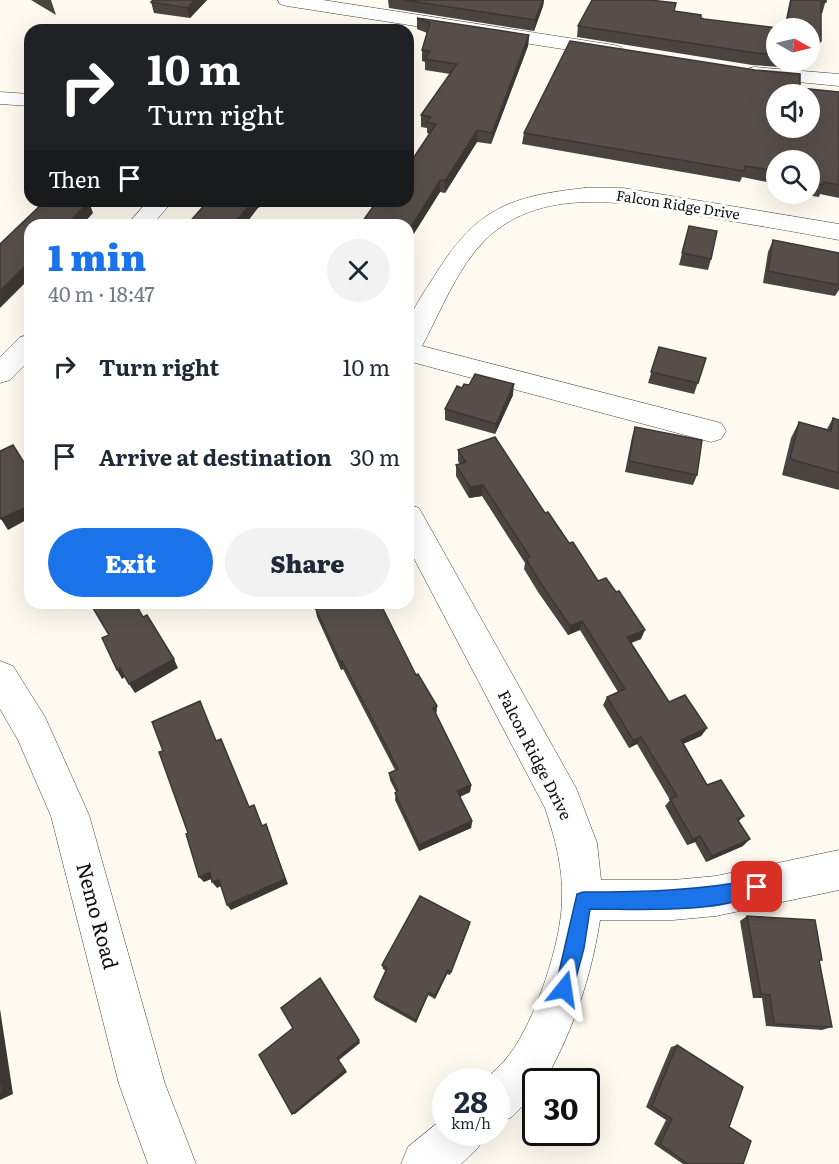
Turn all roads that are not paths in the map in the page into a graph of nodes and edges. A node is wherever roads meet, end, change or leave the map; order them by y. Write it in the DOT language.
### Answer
graph roads {
  1 [pos="287,0"];
  2 [pos="335,10"];
  3 [pos="630,54"];
  4 [pos="731,69"];
  5 [pos="839,80"];
  6 [pos="0,98"];
  7 [pos="24,100"];
  8 [pos="156,207"];
  9 [pos="144,219"];
  10 [pos="839,232"];
  11 [pos="414,337"];
  12 [pos="24,350"];
  13 [pos="414,354"];
  14 [pos="0,374"];
  15 [pos="711,431"];
  16 [pos="414,528"];
  17 [pos="0,677"];
  18 [pos="839,870"];
  19 [pos="583,900"];
  20 [pos="510,1087"];
  21 [pos="446,1146"];
  22 [pos="172,1164"];
  23 [pos="425,1164"];
  1 -- 2 [label="street"];
  2 -- 3 [label="street"];
  4 -- 5 [label="street"];
  6 -- 7 [label="street"];
  8 -- 9 [label="street"];
  10 -- 11 [label="street, Falcon Ridge Drive"];
  12 -- 14 [label="street"];
  13 -- 15 [label="street"];
  16 -- 19 [label="street, Falcon Ridge Drive"];
  17 -- 22 [label="street, Nemo Road"];
  18 -- 19 [label="street"];
  19 -- 20 [label="street, Falcon Ridge Drive"];
  21 -- 23 [label="street"];
}
